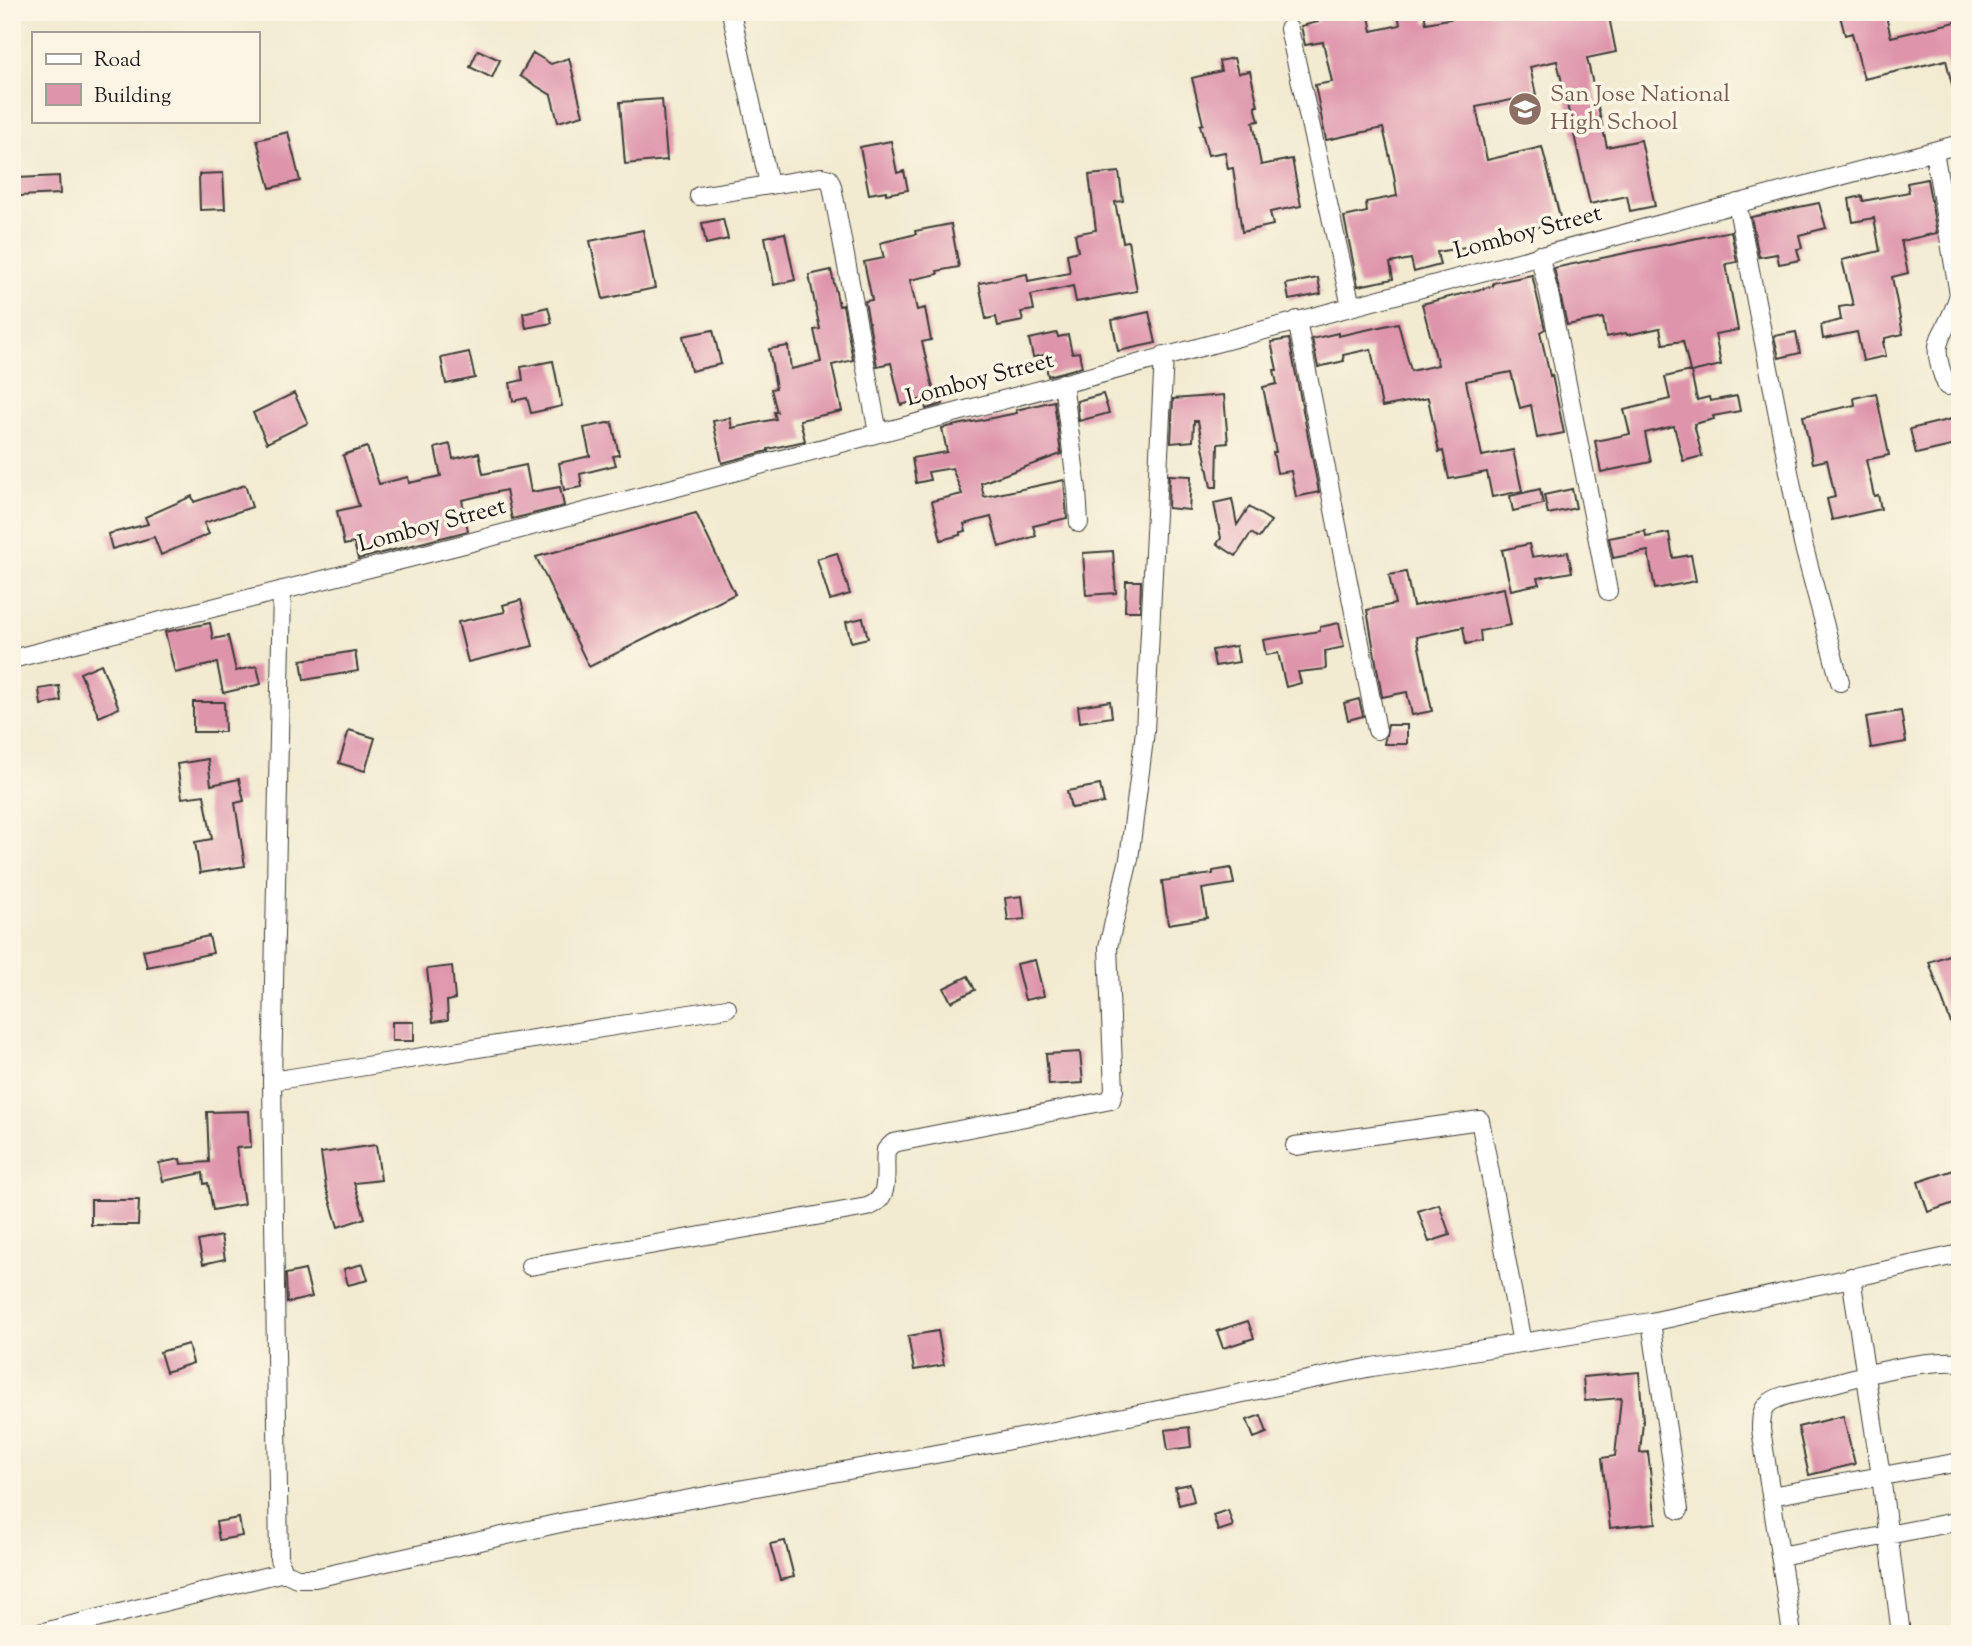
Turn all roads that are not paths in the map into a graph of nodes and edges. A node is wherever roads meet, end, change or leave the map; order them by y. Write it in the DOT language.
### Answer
graph roads {
  1 [pos="731,12"];
  2 [pos="1289,29"];
  3 [pos="1960,144"];
  4 [pos="1934,150"];
  5 [pos="769,184"];
  6 [pos="699,196"];
  7 [pos="1737,203"];
  8 [pos="1539,255"];
  9 [pos="1351,306"];
  10 [pos="1297,320"];
  11 [pos="1164,355"];
  12 [pos="1063,383"];
  13 [pos="1947,386"];
  14 [pos="878,433"];
  15 [pos="1079,523"];
  16 [pos="282,590"];
  17 [pos="1608,591"];
  18 [pos="12,659"];
  19 [pos="1840,682"];
  20 [pos="1377,730"];
  21 [pos="727,1008"];
  22 [pos="272,1081"];
  23 [pos="1295,1146"];
  24 [pos="1960,1254"];
  25 [pos="530,1266"];
  26 [pos="1851,1277"];
  27 [pos="1651,1322"];
  28 [pos="1522,1343"];
  29 [pos="1960,1362"];
  30 [pos="1866,1375"];
  31 [pos="1960,1462"];
  32 [pos="1881,1476"];
  33 [pos="1771,1496"];
  34 [pos="1679,1510"];
  35 [pos="1960,1521"];
  36 [pos="1887,1534"];
  37 [pos="1780,1556"];
  38 [pos="284,1572"];
  39 [pos="36,1634"];
  40 [pos="1792,1634"];
  41 [pos="1901,1634"];
  1 -- 5 [label="street"];
  2 -- 9 [label="street"];
  3 -- 4 [label="street, Lomboy Street"];
  4 -- 7 [label="street, Lomboy Street"];
  4 -- 13 [label="street"];
  5 -- 6 [label="street"];
  5 -- 14 [label="street"];
  7 -- 8 [label="street, Lomboy Street"];
  7 -- 19 [label="street"];
  8 -- 9 [label="street, Lomboy Street"];
  8 -- 17 [label="street"];
  9 -- 10 [label="street, Lomboy Street"];
  10 -- 11 [label="street, Lomboy Street"];
  10 -- 20 [label="street"];
  11 -- 12 [label="street, Lomboy Street"];
  11 -- 25 [label="street"];
  12 -- 14 [label="street, Lomboy Street"];
  12 -- 15 [label="street"];
  14 -- 16 [label="street, Lomboy Street"];
  16 -- 18 [label="street, Lomboy Street"];
  16 -- 22 [label="street"];
  21 -- 22 [label="street"];
  22 -- 38 [label="street"];
  23 -- 28 [label="street"];
  24 -- 26 [label="street"];
  26 -- 27 [label="street"];
  26 -- 30 [label="street"];
  27 -- 28 [label="street"];
  27 -- 34 [label="street"];
  28 -- 38 [label="street"];
  29 -- 30 [label="street"];
  30 -- 32 [label="street"];
  30 -- 33 [label="street"];
  31 -- 32 [label="street"];
  32 -- 33 [label="street"];
  32 -- 36 [label="street"];
  33 -- 37 [label="street"];
  35 -- 36 [label="street"];
  36 -- 37 [label="street"];
  36 -- 41 [label="street"];
  37 -- 40 [label="street"];
  38 -- 39 [label="street"];
}
